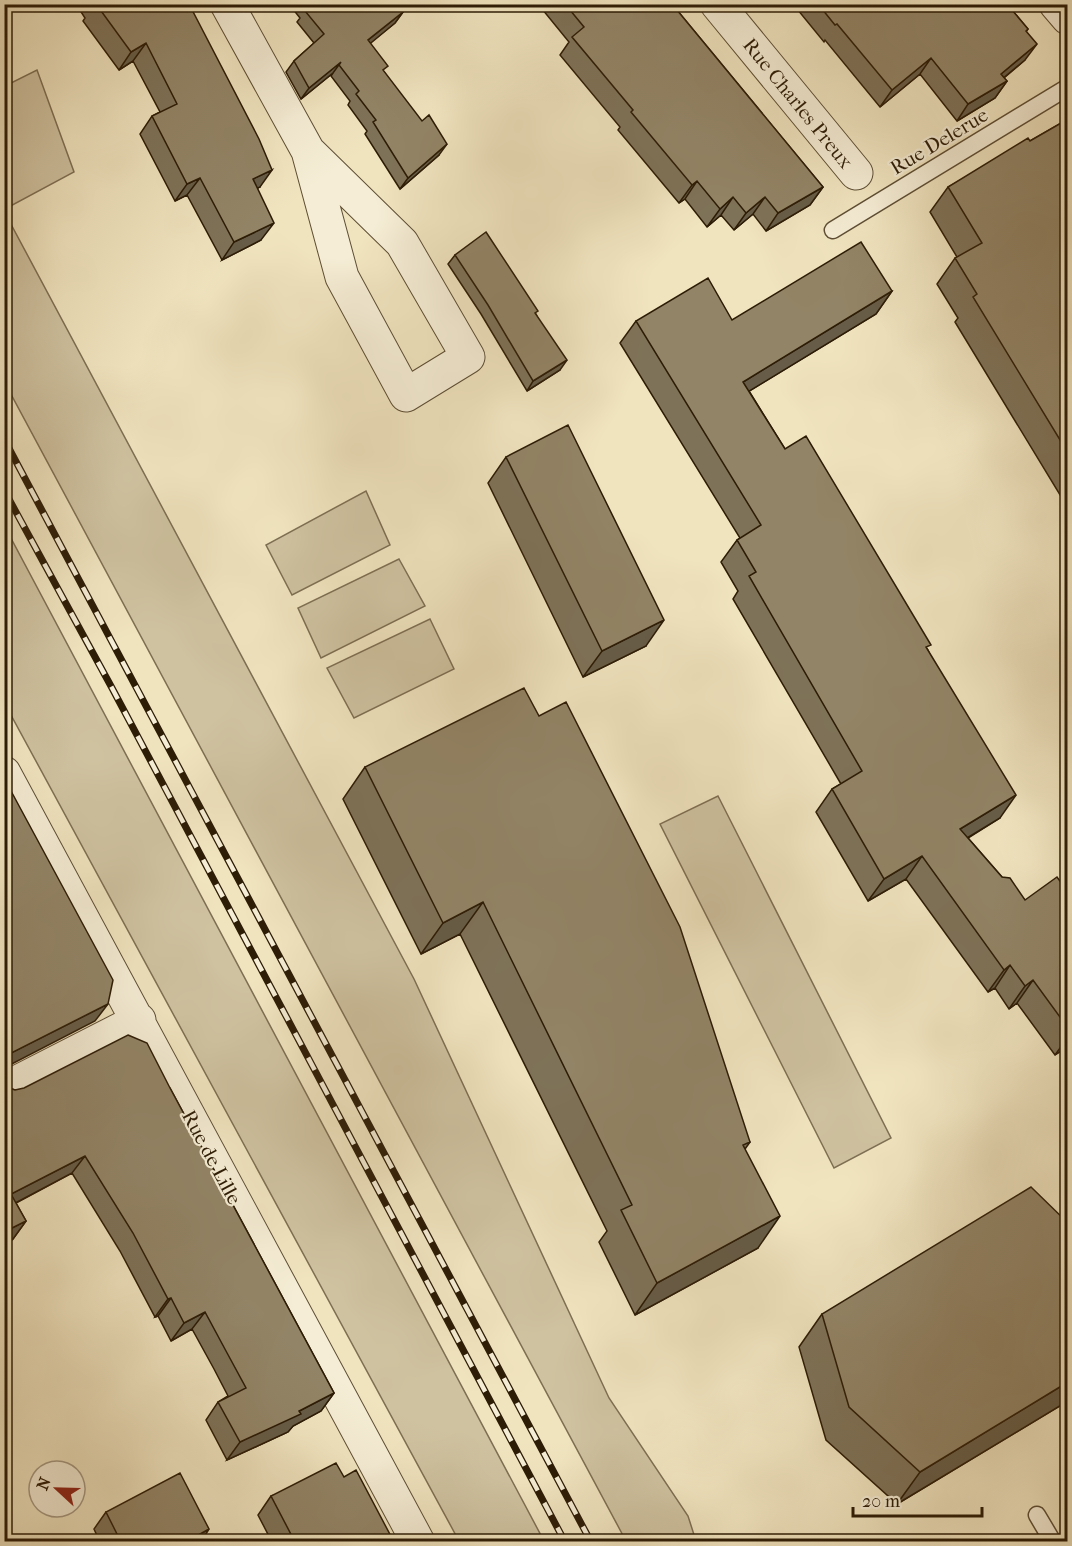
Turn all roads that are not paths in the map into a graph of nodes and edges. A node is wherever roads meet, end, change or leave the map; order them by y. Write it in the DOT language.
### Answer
graph roads {
  1 [pos="227,4"];
  2 [pos="717,4"];
  3 [pos="1056,4"];
  4 [pos="1068,18"];
  5 [pos="1068,87"];
  6 [pos="308,151"];
  7 [pos="856,173"];
  8 [pos="833,230"];
  9 [pos="4,773"];
  10 [pos="139,1020"];
  11 [pos="4,1089"];
  12 [pos="1037,1515"];
  13 [pos="418,1542"];
  14 [pos="1053,1542"];
  1 -- 6 [label="street"];
  2 -- 7 [label="street, Rue Charles Preux"];
  3 -- 4 [label="street"];
  5 -- 8 [label="lane, Rue Delerue"];
  6 -- 6 [label="street"];
  9 -- 10 [label="street, Rue de Lille"];
  10 -- 11 [label="street"];
  10 -- 13 [label="street, Rue de Lille"];
  12 -- 14 [label="lane"];
}
